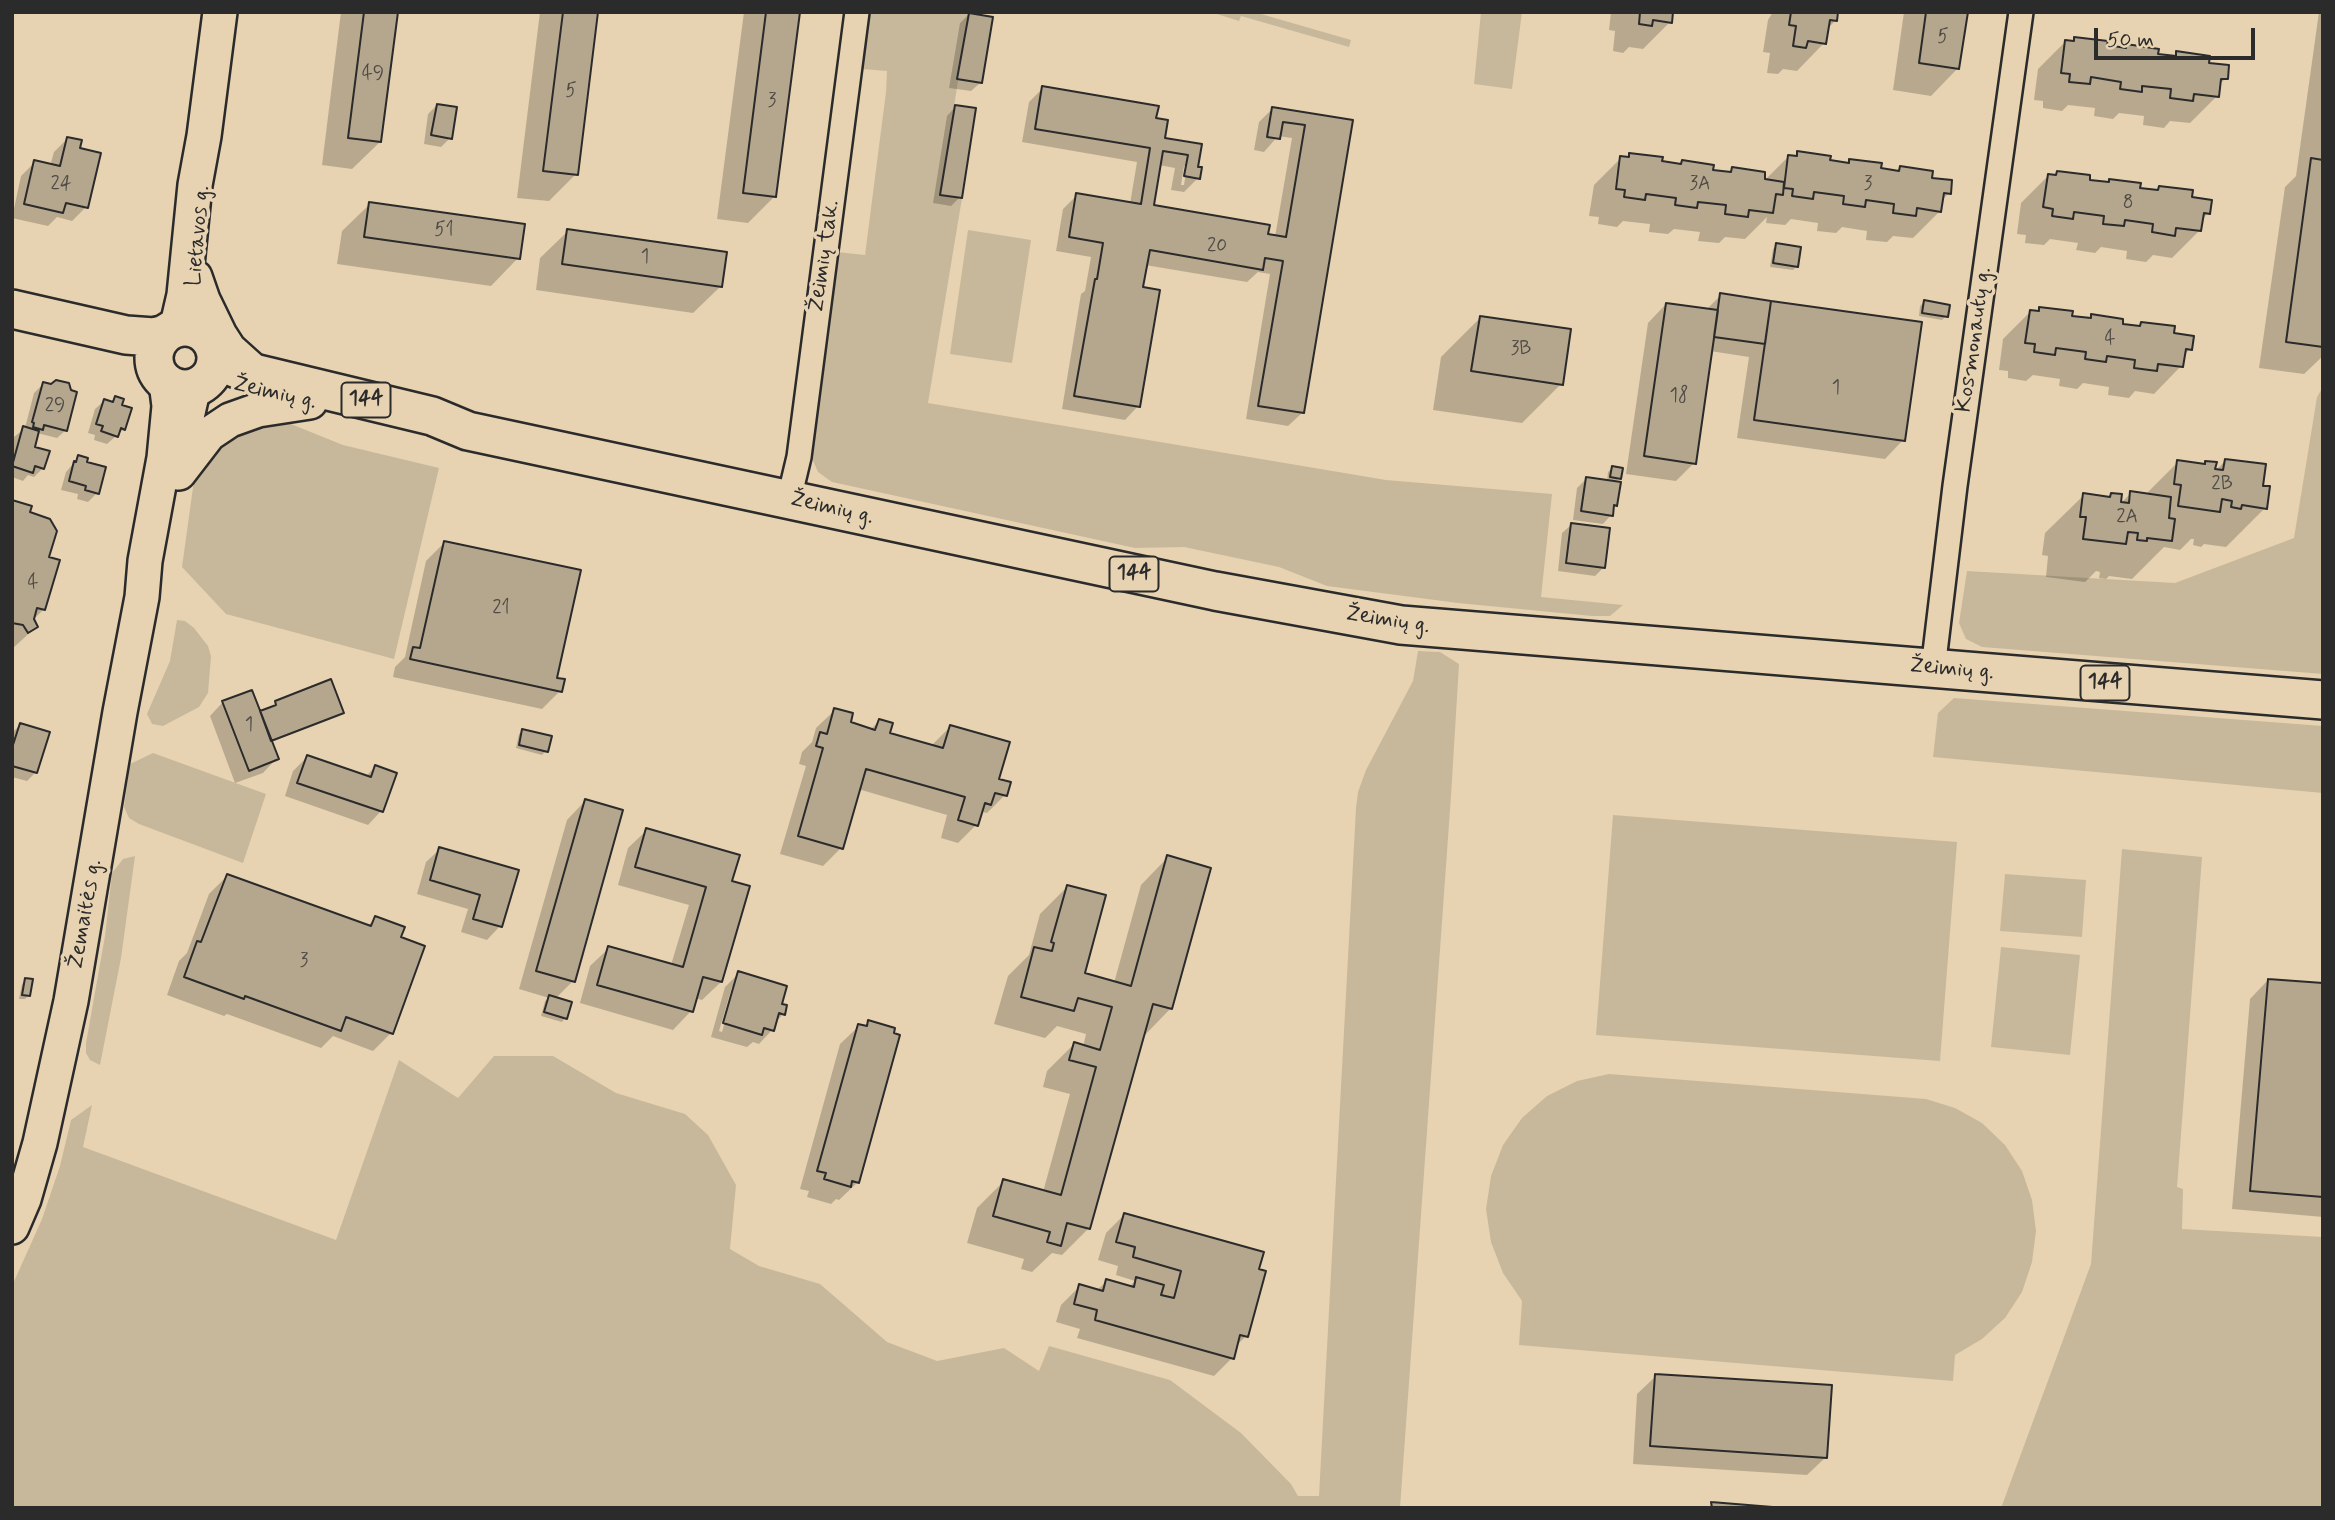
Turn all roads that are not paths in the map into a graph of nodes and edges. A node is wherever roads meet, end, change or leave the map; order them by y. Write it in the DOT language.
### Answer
graph roads {
  1 [pos="220,12"];
  2 [pos="857,12"];
  3 [pos="2021,12"];
  4 [pos="190,277"];
  5 [pos="12,309"];
  6 [pos="12,323"];
  7 [pos="104,330"];
  8 [pos="185,358"];
  9 [pos="261,376"];
  10 [pos="310,402"];
  11 [pos="468,431"];
  12 [pos="173,480"];
  13 [pos="789,499"];
  14 [pos="142,597"];
  15 [pos="1933,669"];
  16 [pos="2323,700"];
  17 [pos="12,1227"];
  1 -- 4 [label="main road, Lietavos g."];
  2 -- 13 [label="street, Žeimių tak."];
  3 -- 15 [label="street, Kosmonautų g."];
  4 -- 7 [label="main road"];
  4 -- 8 [label="main road, Lietavos g."];
  4 -- 9 [label="main road"];
  5 -- 7 [label="main road, Žeimių g. / 144"];
  6 -- 8 [label="main road, Žeimių g. / 144"];
  7 -- 8 [label="main road, Žeimių g. / 144"];
  8 -- 9 [label="main road, Žeimių g. / 144"];
  8 -- 10 [label="main road, Žeimių g. / 144"];
  8 -- 12 [label="main road, Žemaitės g."];
  8 -- 14 [label="main road, Žemaitės g."];
  9 -- 11 [label="main road, Žeimių g. / 144"];
  10 -- 11 [label="main road, Žeimių g. / 144"];
  10 -- 12 [label="main road"];
  11 -- 13 [label="main road, Žeimių g. / 144"];
  12 -- 14 [label="main road, Žemaitės g."];
  13 -- 15 [label="main road, Žeimių g. / 144"];
  14 -- 17 [label="main road, Žemaitės g."];
  15 -- 16 [label="main road, Žeimių g. / 144"];
}
